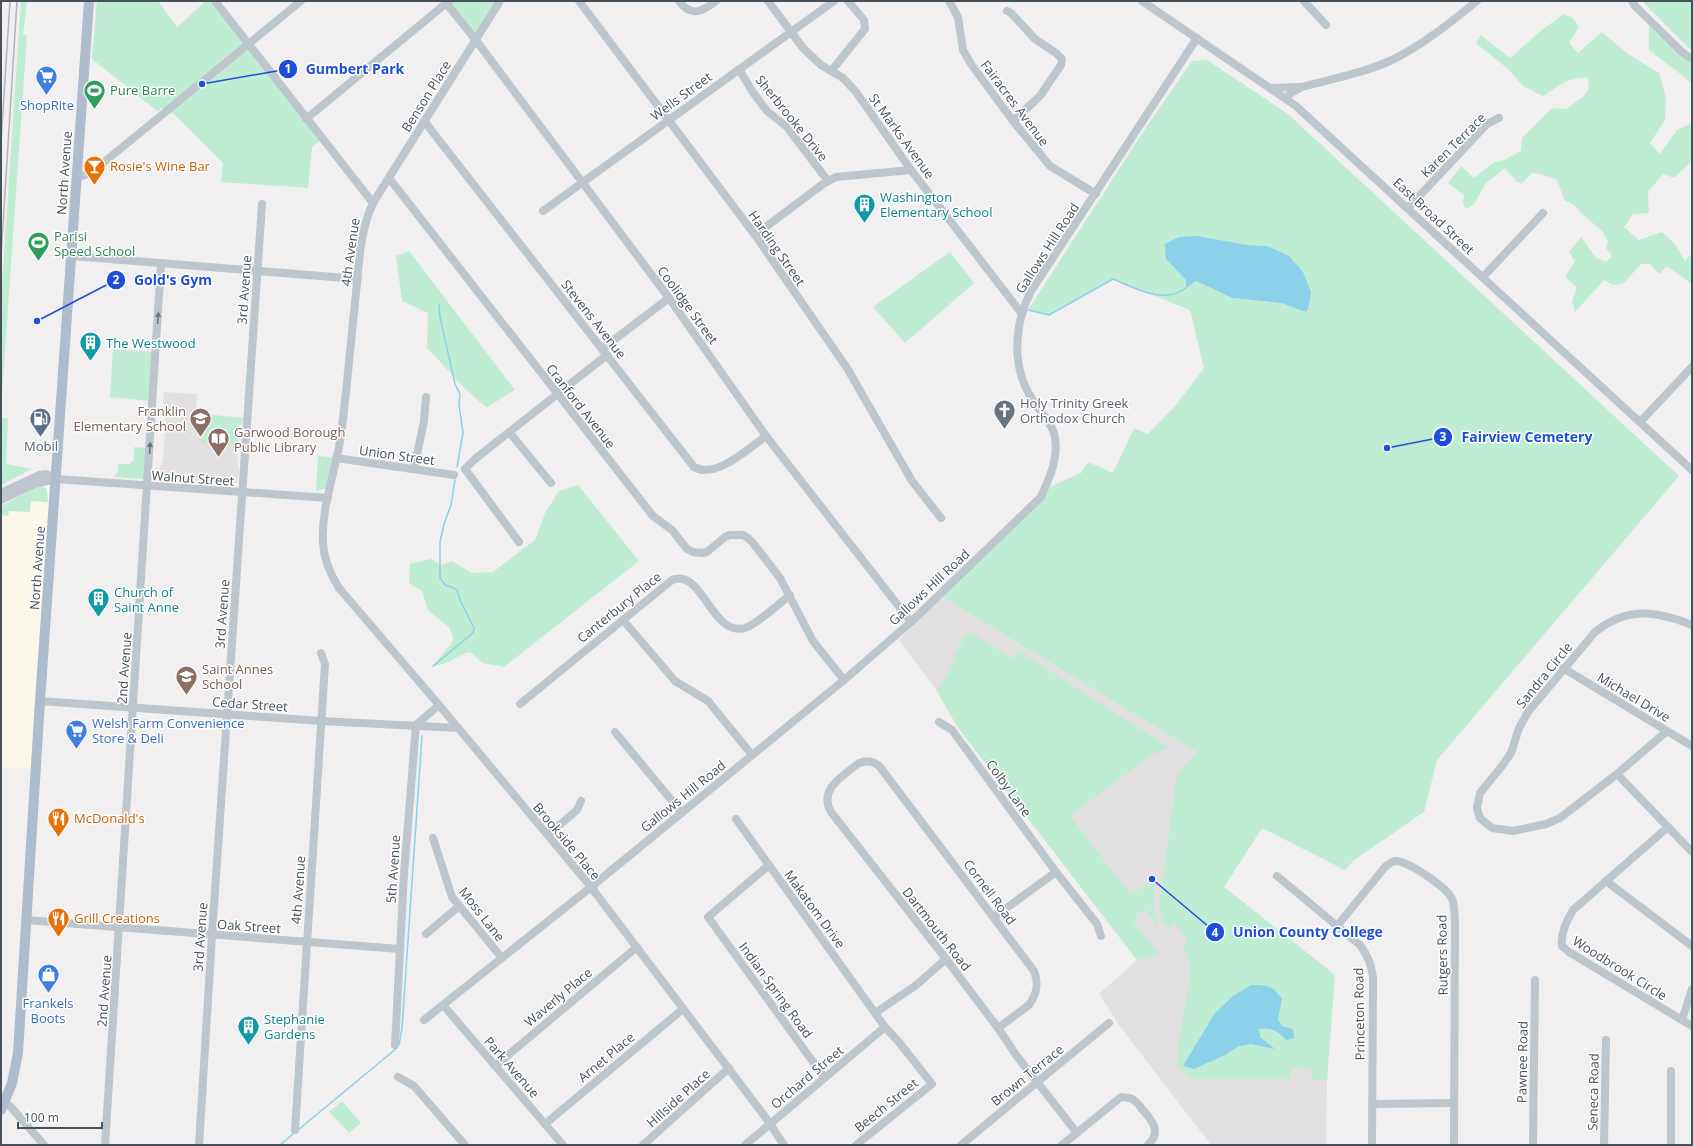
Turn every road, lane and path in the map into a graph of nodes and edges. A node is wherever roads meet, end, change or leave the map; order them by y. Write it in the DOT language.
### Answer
graph roads {
  1 [pos="89,1"];
  2 [pos="215,1"];
  3 [pos="301,1"];
  4 [pos="500,1"];
  5 [pos="579,1"];
  6 [pos="679,1"];
  7 [pos="716,1"];
  8 [pos="768,1"];
  9 [pos="834,1"];
  10 [pos="848,1"];
  11 [pos="949,1"];
  12 [pos="1142,1"];
  13 [pos="1304,1"];
  14 [pos="1477,1"];
  15 [pos="1632,1"];
  16 [pos="447,2"];
  17 [pos="1007,11"];
  18 [pos="1326,25"];
  19 [pos="791,32"];
  20 [pos="1197,38"];
  21 [pos="475,39"];
  22 [pos="248,44"];
  23 [pos="1692,59"];
  24 [pos="739,69"];
  25 [pos="832,70"];
  26 [pos="1302,87"];
  27 [pos="1271,88"];
  28 [pos="1286,98"];
  29 [pos="1499,118"];
  30 [pos="306,119"];
  31 [pos="669,120"];
  32 [pos="424,121"];
  33 [pos="1014,121"];
  34 [pos="911,170"];
  35 [pos="77,178"];
  36 [pos="388,178"];
  37 [pos="828,181"];
  38 [pos="584,183"];
  39 [pos="1096,194"];
  40 [pos="372,203"];
  41 [pos="262,204"];
  42 [pos="1408,208"];
  43 [pos="543,211"];
  44 [pos="1543,213"];
  45 [pos="755,235"];
  46 [pos="72,256"];
  47 [pos="161,263"];
  48 [pos="257,271"];
  49 [pos="1483,277"];
  50 [pos="358,279"];
  51 [pos="669,298"];
  52 [pos="1022,314"];
  53 [pos="604,352"];
  54 [pos="1692,367"];
  55 [pos="556,394"];
  56 [pos="426,397"];
  57 [pos="1640,422"];
  58 [pos="510,433"];
  59 [pos="766,436"];
  60 [pos="336,458"];
  61 [pos="414,469"];
  62 [pos="1692,470"];
  63 [pos="454,475"];
  64 [pos="56,479"];
  65 [pos="551,483"];
  66 [pos="147,487"];
  67 [pos="1,493"];
  68 [pos="242,493"];
  69 [pos="328,498"];
  70 [pos="1,500"];
  71 [pos="941,518"];
  72 [pos="519,542"];
  73 [pos="325,558"];
  74 [pos="790,595"];
  75 [pos="623,620"];
  76 [pos="911,622"];
  77 [pos="1692,625"];
  78 [pos="321,653"];
  79 [pos="1563,668"];
  80 [pos="844,680"];
  81 [pos="40,701"];
  82 [pos="520,704"];
  83 [pos="439,705"];
  84 [pos="134,708"];
  85 [pos="227,714"];
  86 [pos="321,721"];
  87 [pos="939,722"];
  88 [pos="416,725"];
  89 [pos="458,728"];
  90 [pos="1667,731"];
  91 [pos="615,732"];
  92 [pos="1692,746"];
  93 [pos="752,755"];
  94 [pos="880,769"];
  95 [pos="1617,774"];
  96 [pos="581,801"];
  97 [pos="682,813"];
  98 [pos="736,819"];
  99 [pos="1668,827"];
  100 [pos="548,835"];
  101 [pos="433,838"];
  102 [pos="1692,852"];
  103 [pos="768,865"];
  104 [pos="1056,872"];
  105 [pos="1277,876"];
  106 [pos="1606,881"];
  107 [pos="591,887"];
  108 [pos="458,907"];
  109 [pos="994,917"];
  110 [pos="26,920"];
  111 [pos="1336,926"];
  112 [pos="120,928"];
  113 [pos="426,934"];
  114 [pos="212,935"];
  115 [pos="1101,936"];
  116 [pos="307,942"];
  117 [pos="1692,946"];
  118 [pos="637,947"];
  119 [pos="400,949"];
  120 [pos="502,958"];
  121 [pos="946,959"];
  122 [pos="1535,980"];
  123 [pos="1692,989"];
  124 [pos="443,1005"];
  125 [pos="684,1009"];
  126 [pos="875,1013"];
  127 [pos="424,1020"];
  128 [pos="1682,1020"];
  129 [pos="1109,1023"];
  130 [pos="1692,1026"];
  131 [pos="885,1027"];
  132 [pos="998,1028"];
  133 [pos="1606,1040"];
  134 [pos="395,1045"];
  135 [pos="495,1066"];
  136 [pos="729,1068"];
  137 [pos="1671,1071"];
  138 [pos="398,1077"];
  139 [pos="824,1077"];
  140 [pos="1037,1083"];
  141 [pos="1454,1103"];
  142 [pos="1372,1104"];
  143 [pos="3,1106"];
  144 [pos="545,1124"];
  145 [pos="770,1124"];
  146 [pos="295,1130"];
  147 [pos="1077,1133"];
  148 [pos="44,1145"];
  149 [pos="105,1145"];
  150 [pos="199,1145"];
  151 [pos="465,1145"];
  152 [pos="563,1145"];
  153 [pos="644,1145"];
  154 [pos="745,1145"];
  155 [pos="784,1145"];
  156 [pos="856,1145"];
  157 [pos="961,1145"];
  158 [pos="1062,1145"];
  159 [pos="1148,1145"];
  160 [pos="1372,1145"];
  161 [pos="1454,1145"];
  162 [pos="1533,1145"];
  163 [pos="1604,1145"];
  164 [pos="1671,1145"];
  1 -- 35 [label="main road, North Avenue"];
  2 -- 22 [label="street, 4th Avenue"];
  3 -- 22 [label="street"];
  4 -- 21 [label="street, Benson Place"];
  5 -- 31 [label="street, Harding Street"];
  6 -- 7 [label="street"];
  8 -- 19 [label="street, St Marks Avenue"];
  9 -- 19 [label="street, Wells Street"];
  10 -- 25 [label="street"];
  11 -- 33 [label="street, Fairacres Avenue"];
  12 -- 20 [label="street, East Broad Street"];
  13 -- 18 [label="street"];
  14 -- 26 [label="street"];
  15 -- 23 [label="street"];
  16 -- 21 [label="street, Coolidge Street"];
  16 -- 30 [label="street"];
  17 -- 33 [label="street"];
  19 -- 24 [label="street, Wells Street"];
  19 -- 25 [label="street, St Marks Avenue"];
  20 -- 27 [label="street, East Broad Street"];
  20 -- 39 [label="street, Gallows Hill Road"];
  21 -- 32 [label="street, Benson Place"];
  21 -- 38 [label="street, Coolidge Street"];
  22 -- 30 [label="street, 4th Avenue"];
  22 -- 35 [label="street"];
  24 -- 31 [label="street, Wells Street"];
  24 -- 37 [label="street, Sherbrooke Drive"];
  25 -- 34 [label="street, St Marks Avenue"];
  26 -- 27 [label="street"];
  26 -- 28 [label="street"];
  27 -- 28 [label="street, East Broad Street"];
  28 -- 42 [label="street, East Broad Street"];
  29 -- 42 [label="street, Karen Terrace"];
  30 -- 40 [label="street, 4th Avenue"];
  31 -- 38 [label="street, Wells Street"];
  31 -- 45 [label="street, Harding Street"];
  32 -- 36 [label="street, Benson Place"];
  32 -- 53 [label="street, Stevens Avenue"];
  33 -- 39 [label="street, Fairacres Avenue"];
  34 -- 37 [label="street"];
  34 -- 52 [label="street, St Marks Avenue"];
  35 -- 46 [label="main road, North Avenue"];
  36 -- 40 [label="street, Benson Place"];
  36 -- 55 [label="street, Cranford Avenue"];
  37 -- 45 [label="street"];
  38 -- 43 [label="street, Wells Street"];
  38 -- 51 [label="street, Coolidge Street"];
  39 -- 52 [label="street, Gallows Hill Road"];
  40 -- 50 [label="street, 4th Avenue"];
  41 -- 48 [label="street, 3rd Avenue"];
  42 -- 49 [label="street, East Broad Street"];
  44 -- 49 [label="street"];
  45 -- 71 [label="street, Harding Street"];
  46 -- 47 [label="street"];
  46 -- 64 [label="main road, North Avenue"];
  47 -- 48 [label="street"];
  66 -- 47 [label="street, 2nd Avenue, one-way"];
  48 -- 50 [label="street"];
  48 -- 68 [label="street, 3rd Avenue"];
  49 -- 57 [label="street, East Broad Street"];
  50 -- 60 [label="street, 4th Avenue"];
  51 -- 53 [label="street"];
  51 -- 59 [label="street, Coolidge Street"];
  52 -- 76 [label="street, Gallows Hill Road"];
  53 -- 55 [label="street"];
  53 -- 59 [label="street, Stevens Avenue"];
  54 -- 57 [label="street"];
  55 -- 58 [label="street"];
  55 -- 74 [label="street, Cranford Avenue"];
  56 -- 61 [label="street"];
  57 -- 62 [label="street, East Broad Street"];
  58 -- 65 [label="street"];
  58 -- 72 [label="street"];
  59 -- 76 [label="street, Coolidge Street"];
  60 -- 61 [label="street, Union Street"];
  60 -- 69 [label="street, 4th Avenue"];
  61 -- 63 [label="street, Union Street"];
  64 -- 66 [label="street, Walnut Street"];
  64 -- 67 [label="street"];
  64 -- 70 [label="street"];
  64 -- 81 [label="main road, North Avenue"];
  66 -- 68 [label="street, Walnut Street"];
  66 -- 84 [label="street, 2nd Avenue"];
  68 -- 69 [label="street, Walnut Street"];
  68 -- 85 [label="street, 3rd Avenue"];
  69 -- 73 [label="street, 4th Avenue"];
  73 -- 83 [label="street, Brookside Place"];
  74 -- 75 [label="street, Canterbury Place"];
  74 -- 80 [label="street, Cranford Avenue"];
  75 -- 82 [label="street, Canterbury Place"];
  75 -- 93 [label="street"];
  76 -- 80 [label="street, Gallows Hill Road"];
  77 -- 79 [label="street, Sandra Circle"];
  78 -- 86 [label="street, 4th Avenue"];
  79 -- 90 [label="street, Michael Drive"];
  79 -- 95 [label="street, Sandra Circle"];
  80 -- 93 [label="street, Gallows Hill Road"];
  81 -- 84 [label="street, Cedar Street"];
  81 -- 110 [label="main road, North Avenue"];
  83 -- 88 [label="street"];
  83 -- 89 [label="street, Brookside Place"];
  84 -- 85 [label="street, Cedar Street"];
  84 -- 112 [label="street, 2nd Avenue"];
  85 -- 86 [label="street, Cedar Street"];
  85 -- 114 [label="street, 3rd Avenue"];
  86 -- 88 [label="street, Cedar Street"];
  86 -- 116 [label="street, 4th Avenue"];
  87 -- 104 [label="street, Colby Lane"];
  88 -- 89 [label="street, Cedar Street"];
  88 -- 119 [label="street, 5th Avenue"];
  89 -- 100 [label="street, Brookside Place"];
  90 -- 92 [label="street, Michael Drive"];
  90 -- 95 [label="street, Sandra Circle"];
  91 -- 97 [label="street"];
  93 -- 97 [label="street, Gallows Hill Road"];
  94 -- 109 [label="street, Cornell Road"];
  94 -- 121 [label="street, Dartmouth Road"];
  95 -- 99 [label="street"];
  96 -- 100 [label="street"];
  97 -- 107 [label="street, Gallows Hill Road"];
  98 -- 103 [label="street, Makatom Drive"];
  99 -- 102 [label="street"];
  99 -- 106 [label="street, Woodbrook Circle"];
  100 -- 107 [label="street, Brookside Place"];
  101 -- 108 [label="street, Moss Lane"];
  103 -- 126 [label="street, Makatom Drive"];
  103 -- 139 [label="street, Indian Spring Road"];
  104 -- 109 [label="street"];
  104 -- 115 [label="street, Colby Lane"];
  105 -- 111 [label="street, Princeton Road"];
  106 -- 117 [label="street"];
  106 -- 128 [label="street, Woodbrook Circle"];
  107 -- 118 [label="street, Brookside Place"];
  107 -- 120 [label="street, Gallows Hill Road"];
  108 -- 113 [label="street"];
  108 -- 120 [label="street, Moss Lane"];
  109 -- 132 [label="street, Cornell Road"];
  110 -- 112 [label="street, Oak Street"];
  110 -- 143 [label="main road, North Avenue"];
  111 -- 141 [label="street, Rutgers Road"];
  111 -- 142 [label="street, Princeton Road"];
  112 -- 114 [label="street, Oak Street"];
  112 -- 149 [label="street, 2nd Avenue"];
  114 -- 116 [label="street, Oak Street"];
  114 -- 150 [label="street, 3rd Avenue"];
  116 -- 119 [label="street, Oak Street"];
  116 -- 146 [label="street, 4th Avenue"];
  118 -- 125 [label="street, Brookside Place"];
  118 -- 135 [label="street, Waverly Place"];
  119 -- 134 [label="street, 5th Avenue"];
  120 -- 124 [label="street, Gallows Hill Road"];
  121 -- 126 [label="street"];
  121 -- 132 [label="street, Dartmouth Road"];
  122 -- 162 [label="street, Pawnee Road"];
  123 -- 128 [label="street"];
  124 -- 127 [label="street, Gallows Hill Road"];
  124 -- 135 [label="street, Park Avenue"];
  125 -- 136 [label="street, Brookside Place"];
  125 -- 144 [label="street, Arnet Place"];
  126 -- 131 [label="street, Makatom Drive"];
  128 -- 130 [label="street, Woodbrook Circle"];
  129 -- 140 [label="street, Brown Terrace"];
  131 -- 139 [label="street, Orchard Street"];
  131 -- 156 [label="street, Beech Street"];
  132 -- 140 [label="street, Dartmouth Road"];
  133 -- 163 [label="street, Seneca Road"];
  135 -- 144 [label="street, Park Avenue"];
  136 -- 145 [label="street, Brookside Place"];
  136 -- 153 [label="street, Hillside Place"];
  137 -- 164 [label="street"];
  138 -- 151 [label="street"];
  139 -- 145 [label="street, Orchard Street"];
  140 -- 147 [label="street, Dartmouth Road"];
  140 -- 157 [label="street, Brown Terrace"];
  141 -- 142 [label="street"];
  141 -- 161 [label="street, Rutgers Road"];
  142 -- 160 [label="street, Princeton Road"];
  143 -- 148 [label="street"];
  144 -- 152 [label="street, Park Avenue"];
  145 -- 154 [label="street, Orchard Street"];
  145 -- 155 [label="street, Brookside Place"];
  147 -- 158 [label="street"];
  147 -- 159 [label="street"];
}
